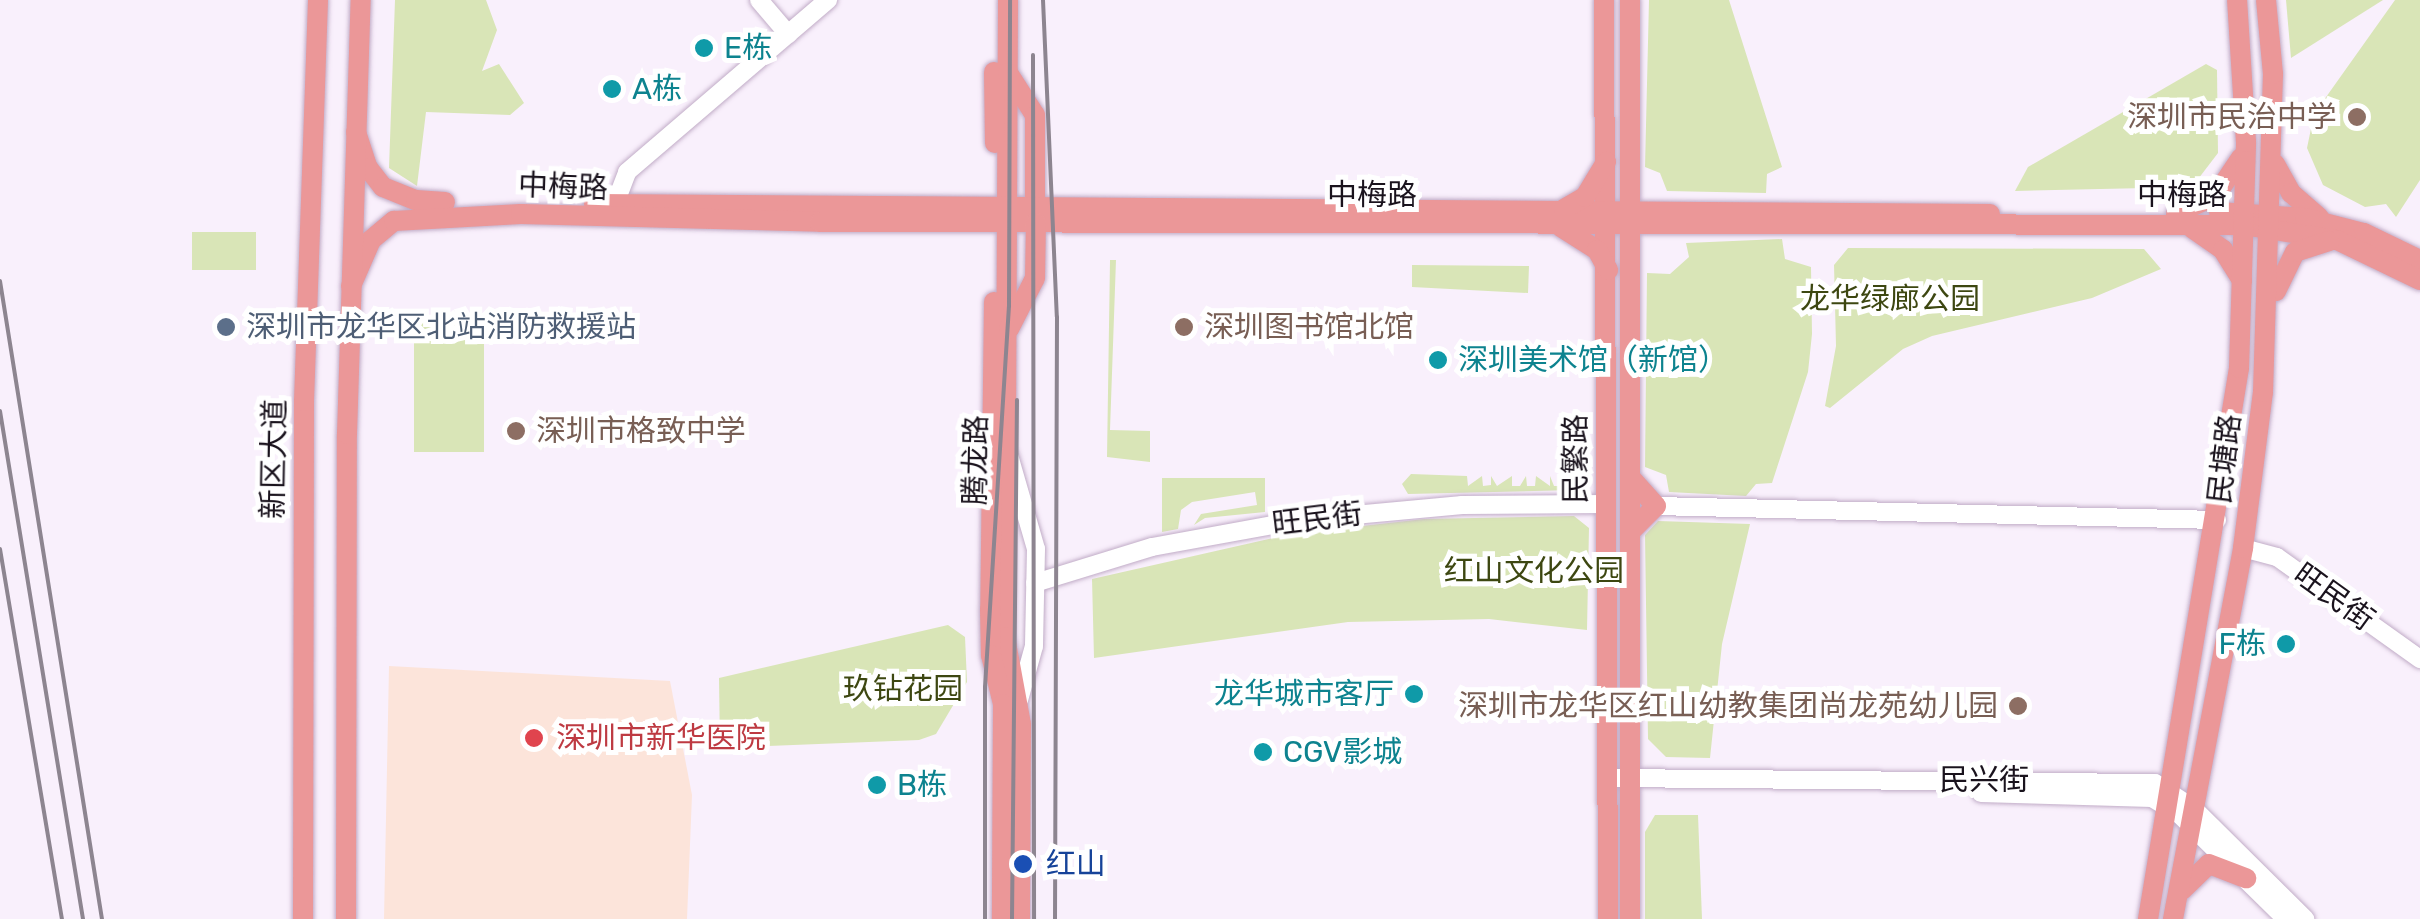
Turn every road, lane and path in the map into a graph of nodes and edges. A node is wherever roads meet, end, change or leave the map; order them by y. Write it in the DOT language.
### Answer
graph roads {
  1 [pos="318,0"];
  2 [pos="361,0"];
  3 [pos="759,0"];
  4 [pos="828,0"];
  5 [pos="995,0"];
  6 [pos="1008,0"];
  7 [pos="1630,0"];
  8 [pos="2237,0"];
  9 [pos="2266,0"];
  10 [pos="1601,6"];
  11 [pos="788,34"];
  12 [pos="1003,78"];
  13 [pos="356,132"];
  14 [pos="2246,142"];
  15 [pos="2272,151"];
  16 [pos="1608,155"];
  17 [pos="1630,169"];
  18 [pos="615,204"];
  19 [pos="1002,215"];
  20 [pos="1035,215"];
  21 [pos="1559,218"];
  22 [pos="2175,218"];
  23 [pos="2244,218"];
  24 [pos="1619,219"];
  25 [pos="1673,219"];
  26 [pos="2271,220"];
  27 [pos="2333,232"];
  28 [pos="2420,260"];
  29 [pos="1629,269"];
  30 [pos="1608,270"];
  31 [pos="2420,280"];
  32 [pos="351,286"];
  33 [pos="2244,287"];
  34 [pos="2269,312"];
  35 [pos="1008,331"];
  36 [pos="1006,447"];
  37 [pos="1630,476"];
  38 [pos="1606,504"];
  39 [pos="1656,506"];
  40 [pos="2218,520"];
  41 [pos="1630,531"];
  42 [pos="2243,548"];
  43 [pos="1036,583"];
  44 [pos="2420,659"];
  45 [pos="1019,700"];
  46 [pos="1610,784"];
  47 [pos="1632,784"];
  48 [pos="2168,798"];
  49 [pos="2192,816"];
  50 [pos="2246,878"];
  51 [pos="2175,910"];
  52 [pos="303,919"];
  53 [pos="346,919"];
  54 [pos="1002,919"];
  55 [pos="1020,919"];
  56 [pos="1608,919"];
  57 [pos="1630,919"];
  58 [pos="2148,919"];
  59 [pos="2286,919"];
  60 [pos="2305,919"];
  1 -- 52 [label="main road, 新区大道"];
  2 -- 13 [label="main road"];
  3 -- 11 [label="street"];
  4 -- 11 [label="street"];
  5 -- 12 [label="main road, 腾龙路"];
  6 -- 12 [label="main road, 腾龙路"];
  7 -- 17 [label="main road, 民繁路"];
  8 -- 14 [label="main road, 民塘路"];
  9 -- 15 [label="main road, 民塘路"];
  10 -- 16 [label="main road, 民繁路"];
  11 -- 18 [label="street"];
  12 -- 19 [label="main road, 腾龙路"];
  12 -- 20 [label="main road"];
  13 -- 18 [label="main road, 中梅路"];
  13 -- 32 [label="main road"];
  14 -- 22 [label="main road"];
  14 -- 23 [label="main road, 民塘路"];
  15 -- 26 [label="main road, 民塘路"];
  15 -- 27 [label="main road"];
  16 -- 21 [label="main road"];
  16 -- 24 [label="main road, 民繁路"];
  17 -- 24 [label="main road, 民繁路"];
  17 -- 25 [label="main road"];
  18 -- 19 [label="main road, 中梅路"];
  19 -- 20 [label="main road, 中梅路"];
  19 -- 32 [label="main road, 中梅路"];
  19 -- 35 [label="main road, 腾龙路"];
  19 -- 54 [label="main road, 腾龙路"];
  20 -- 21 [label="main road, 中梅路"];
  20 -- 35 [label="main road"];
  21 -- 24 [label="main road, 中梅路"];
  21 -- 30 [label="main road"];
  22 -- 23 [label="main road, 中梅路"];
  22 -- 25 [label="main road, 中梅路"];
  22 -- 33 [label="main road"];
  23 -- 26 [label="main road, 中梅路"];
  23 -- 33 [label="main road, 民塘路"];
  24 -- 25 [label="main road, 中梅路"];
  24 -- 29 [label="main road, 民繁路"];
  24 -- 30 [label="main road, 民繁路"];
  25 -- 29 [label="main road"];
  26 -- 27 [label="main road, 中梅路"];
  26 -- 34 [label="main road, 民塘路"];
  27 -- 28 [label="main road, 中梅路"];
  27 -- 31 [label="main road, 中梅路"];
  27 -- 34 [label="main road"];
  29 -- 37 [label="main road, 民繁路"];
  30 -- 38 [label="main road, 民繁路"];
  32 -- 53 [label="main road"];
  33 -- 40 [label="main road, 民塘路"];
  34 -- 42 [label="main road, 民塘路"];
  35 -- 36 [label="main road, 腾龙路"];
  36 -- 43 [label="street"];
  36 -- 45 [label="main road, 腾龙路"];
  37 -- 39 [label="main road"];
  37 -- 41 [label="main road, 民繁路"];
  38 -- 43 [label="street, 旺民街"];
  38 -- 46 [label="main road, 民繁路"];
  39 -- 40 [label="street"];
  39 -- 41 [label="main road"];
  40 -- 48 [label="main road, 民塘路"];
  41 -- 47 [label="main road, 民繁路"];
  42 -- 44 [label="street, 旺民街"];
  42 -- 49 [label="main road, 民塘路"];
  43 -- 45 [label="street"];
  45 -- 55 [label="main road, 腾龙路"];
  46 -- 47 [label="street, 民兴街"];
  46 -- 56 [label="main road, 民繁路"];
  47 -- 48 [label="street, 民兴街"];
  47 -- 57 [label="main road, 民繁路"];
  48 -- 49 [label="street, 民兴街"];
  48 -- 58 [label="main road, 民塘路"];
  49 -- 50 [label="street, 民兴街"];
  49 -- 51 [label="main road, 民塘路"];
  49 -- 60 [label="street, 民兴街"];
  50 -- 51 [label="main road"];
  50 -- 59 [label="street, 民兴街"];
}
